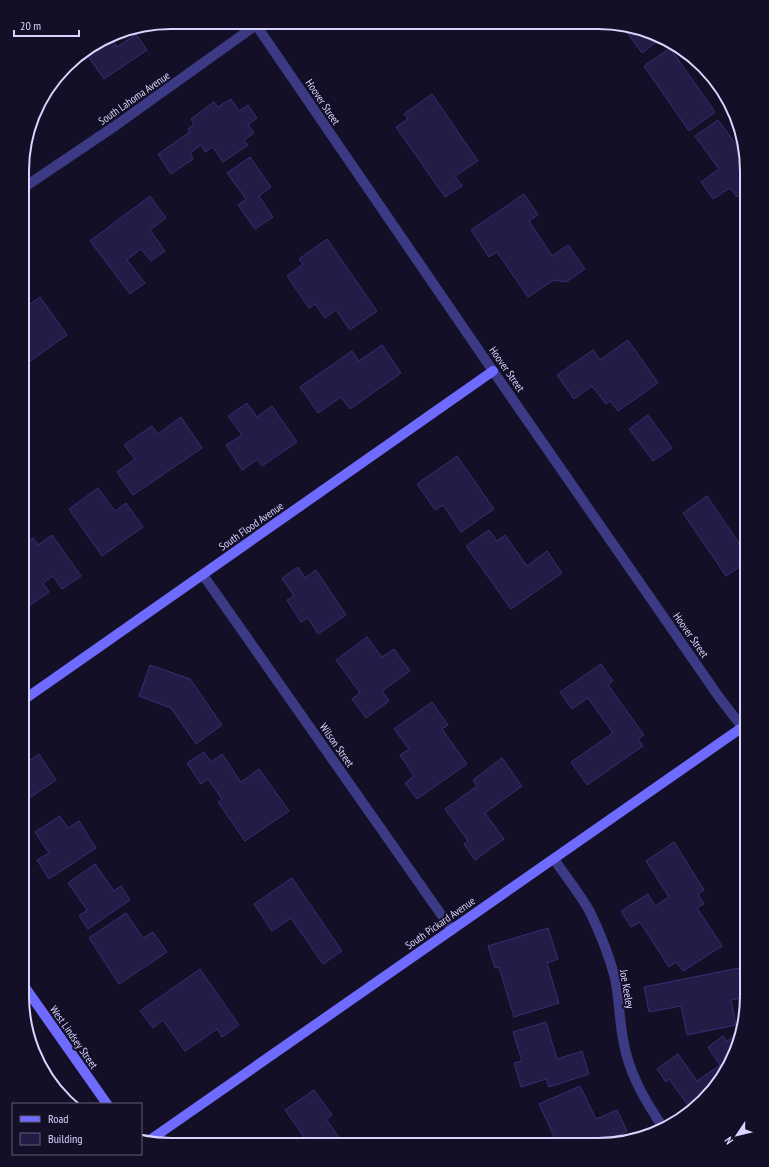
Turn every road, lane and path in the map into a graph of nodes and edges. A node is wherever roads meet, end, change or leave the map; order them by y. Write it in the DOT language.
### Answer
graph roads {
  1 [pos="248,29"];
  2 [pos="258,29"];
  3 [pos="29,184"];
  4 [pos="493,371"];
  5 [pos="203,575"];
  6 [pos="29,696"];
  7 [pos="740,721"];
  8 [pos="740,728"];
  9 [pos="554,859"];
  10 [pos="452,930"];
  11 [pos="29,993"];
  12 [pos="106,1103"];
  13 [pos="660,1123"];
  14 [pos="154,1137"];
  1 -- 3 [label="street, South Lahoma Avenue"];
  2 -- 4 [label="street, Hoover Street"];
  4 -- 5 [label="street, South Flood Avenue"];
  4 -- 7 [label="street, Hoover Street"];
  5 -- 6 [label="street, South Flood Avenue"];
  5 -- 10 [label="street, Wilson Street"];
  8 -- 9 [label="street, South Pickard Avenue"];
  9 -- 10 [label="street, South Pickard Avenue"];
  9 -- 13 [label="street, Joe Keeley"];
  10 -- 14 [label="street, South Pickard Avenue"];
  11 -- 12 [label="street, West Lindsey Street"];
}
